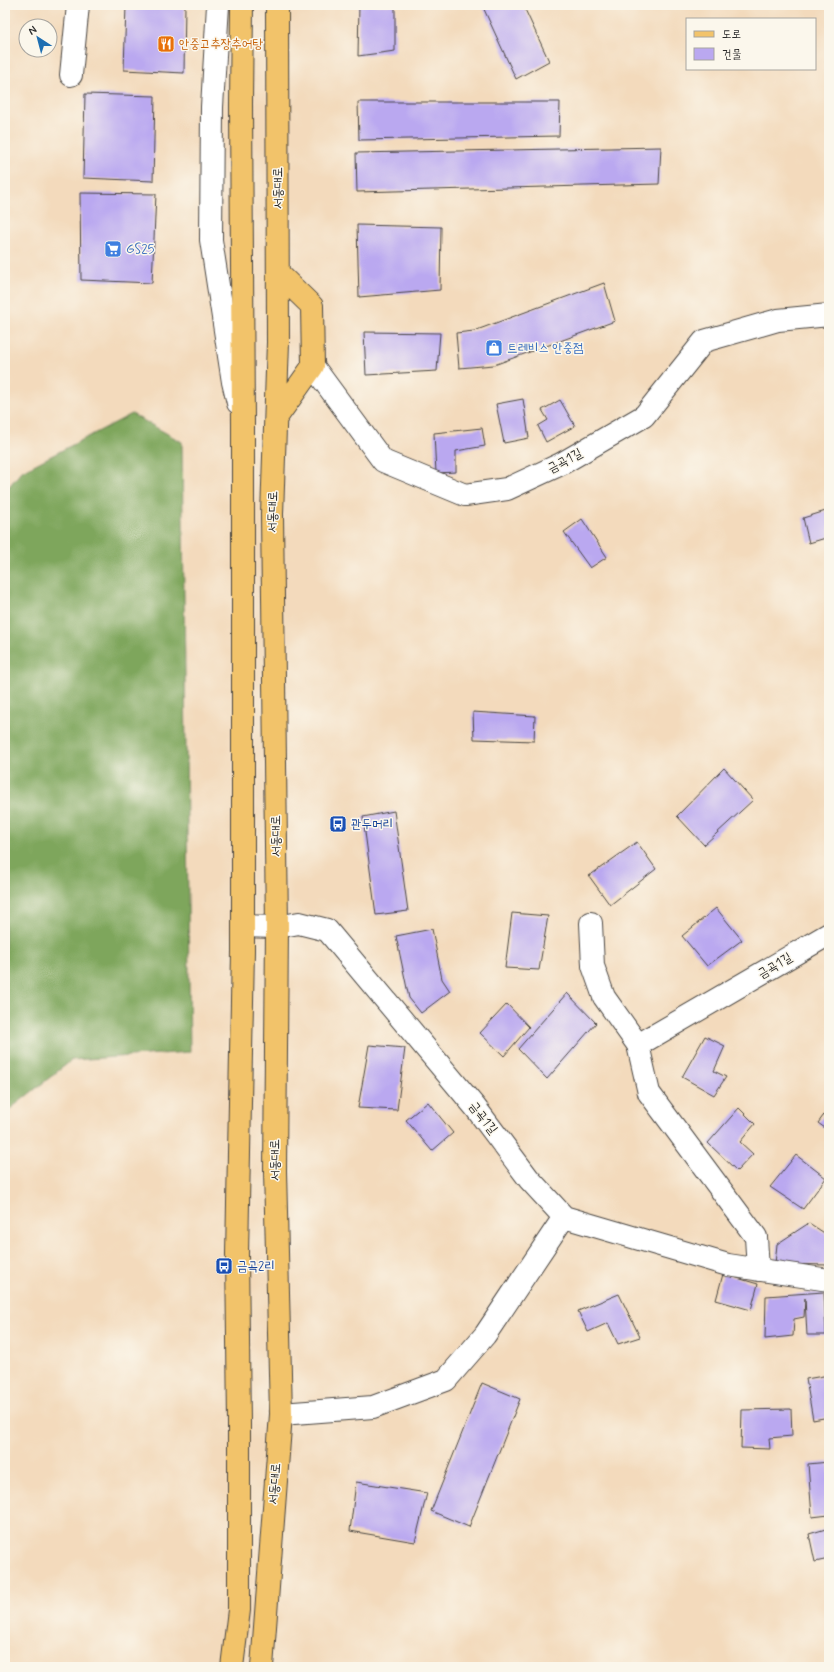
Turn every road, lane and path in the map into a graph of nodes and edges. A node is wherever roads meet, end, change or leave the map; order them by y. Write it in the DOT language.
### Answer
graph roads {
  1 [pos="78,5"];
  2 [pos="218,5"];
  3 [pos="242,5"];
  4 [pos="277,5"];
  5 [pos="71,75"];
  6 [pos="278,273"];
  7 [pos="829,316"];
  8 [pos="313,366"];
  9 [pos="276,418"];
  10 [pos="243,424"];
  11 [pos="592,923"];
  12 [pos="243,926"];
  13 [pos="277,927"];
  14 [pos="829,934"];
  15 [pos="638,1045"];
  16 [pos="564,1217"];
  17 [pos="758,1270"];
  18 [pos="829,1280"];
  19 [pos="280,1414"];
  20 [pos="232,1667"];
  21 [pos="262,1667"];
  1 -- 5 [label="street"];
  2 -- 10 [label="street"];
  3 -- 10 [label="main road"];
  4 -- 6 [label="main road, 서동대로"];
  6 -- 8 [label="main road"];
  6 -- 9 [label="main road, 서동대로"];
  7 -- 8 [label="street, 금곡1길"];
  8 -- 9 [label="main road"];
  9 -- 13 [label="main road, 서동대로"];
  10 -- 12 [label="main road"];
  11 -- 15 [label="street"];
  12 -- 13 [label="street, 금곡1길"];
  12 -- 20 [label="main road"];
  13 -- 16 [label="street, 금곡1길"];
  13 -- 19 [label="main road, 서동대로"];
  14 -- 15 [label="street, 금곡1길"];
  15 -- 17 [label="street"];
  16 -- 17 [label="street"];
  16 -- 19 [label="street"];
  17 -- 18 [label="street"];
  19 -- 21 [label="main road, 서동대로"];
}
